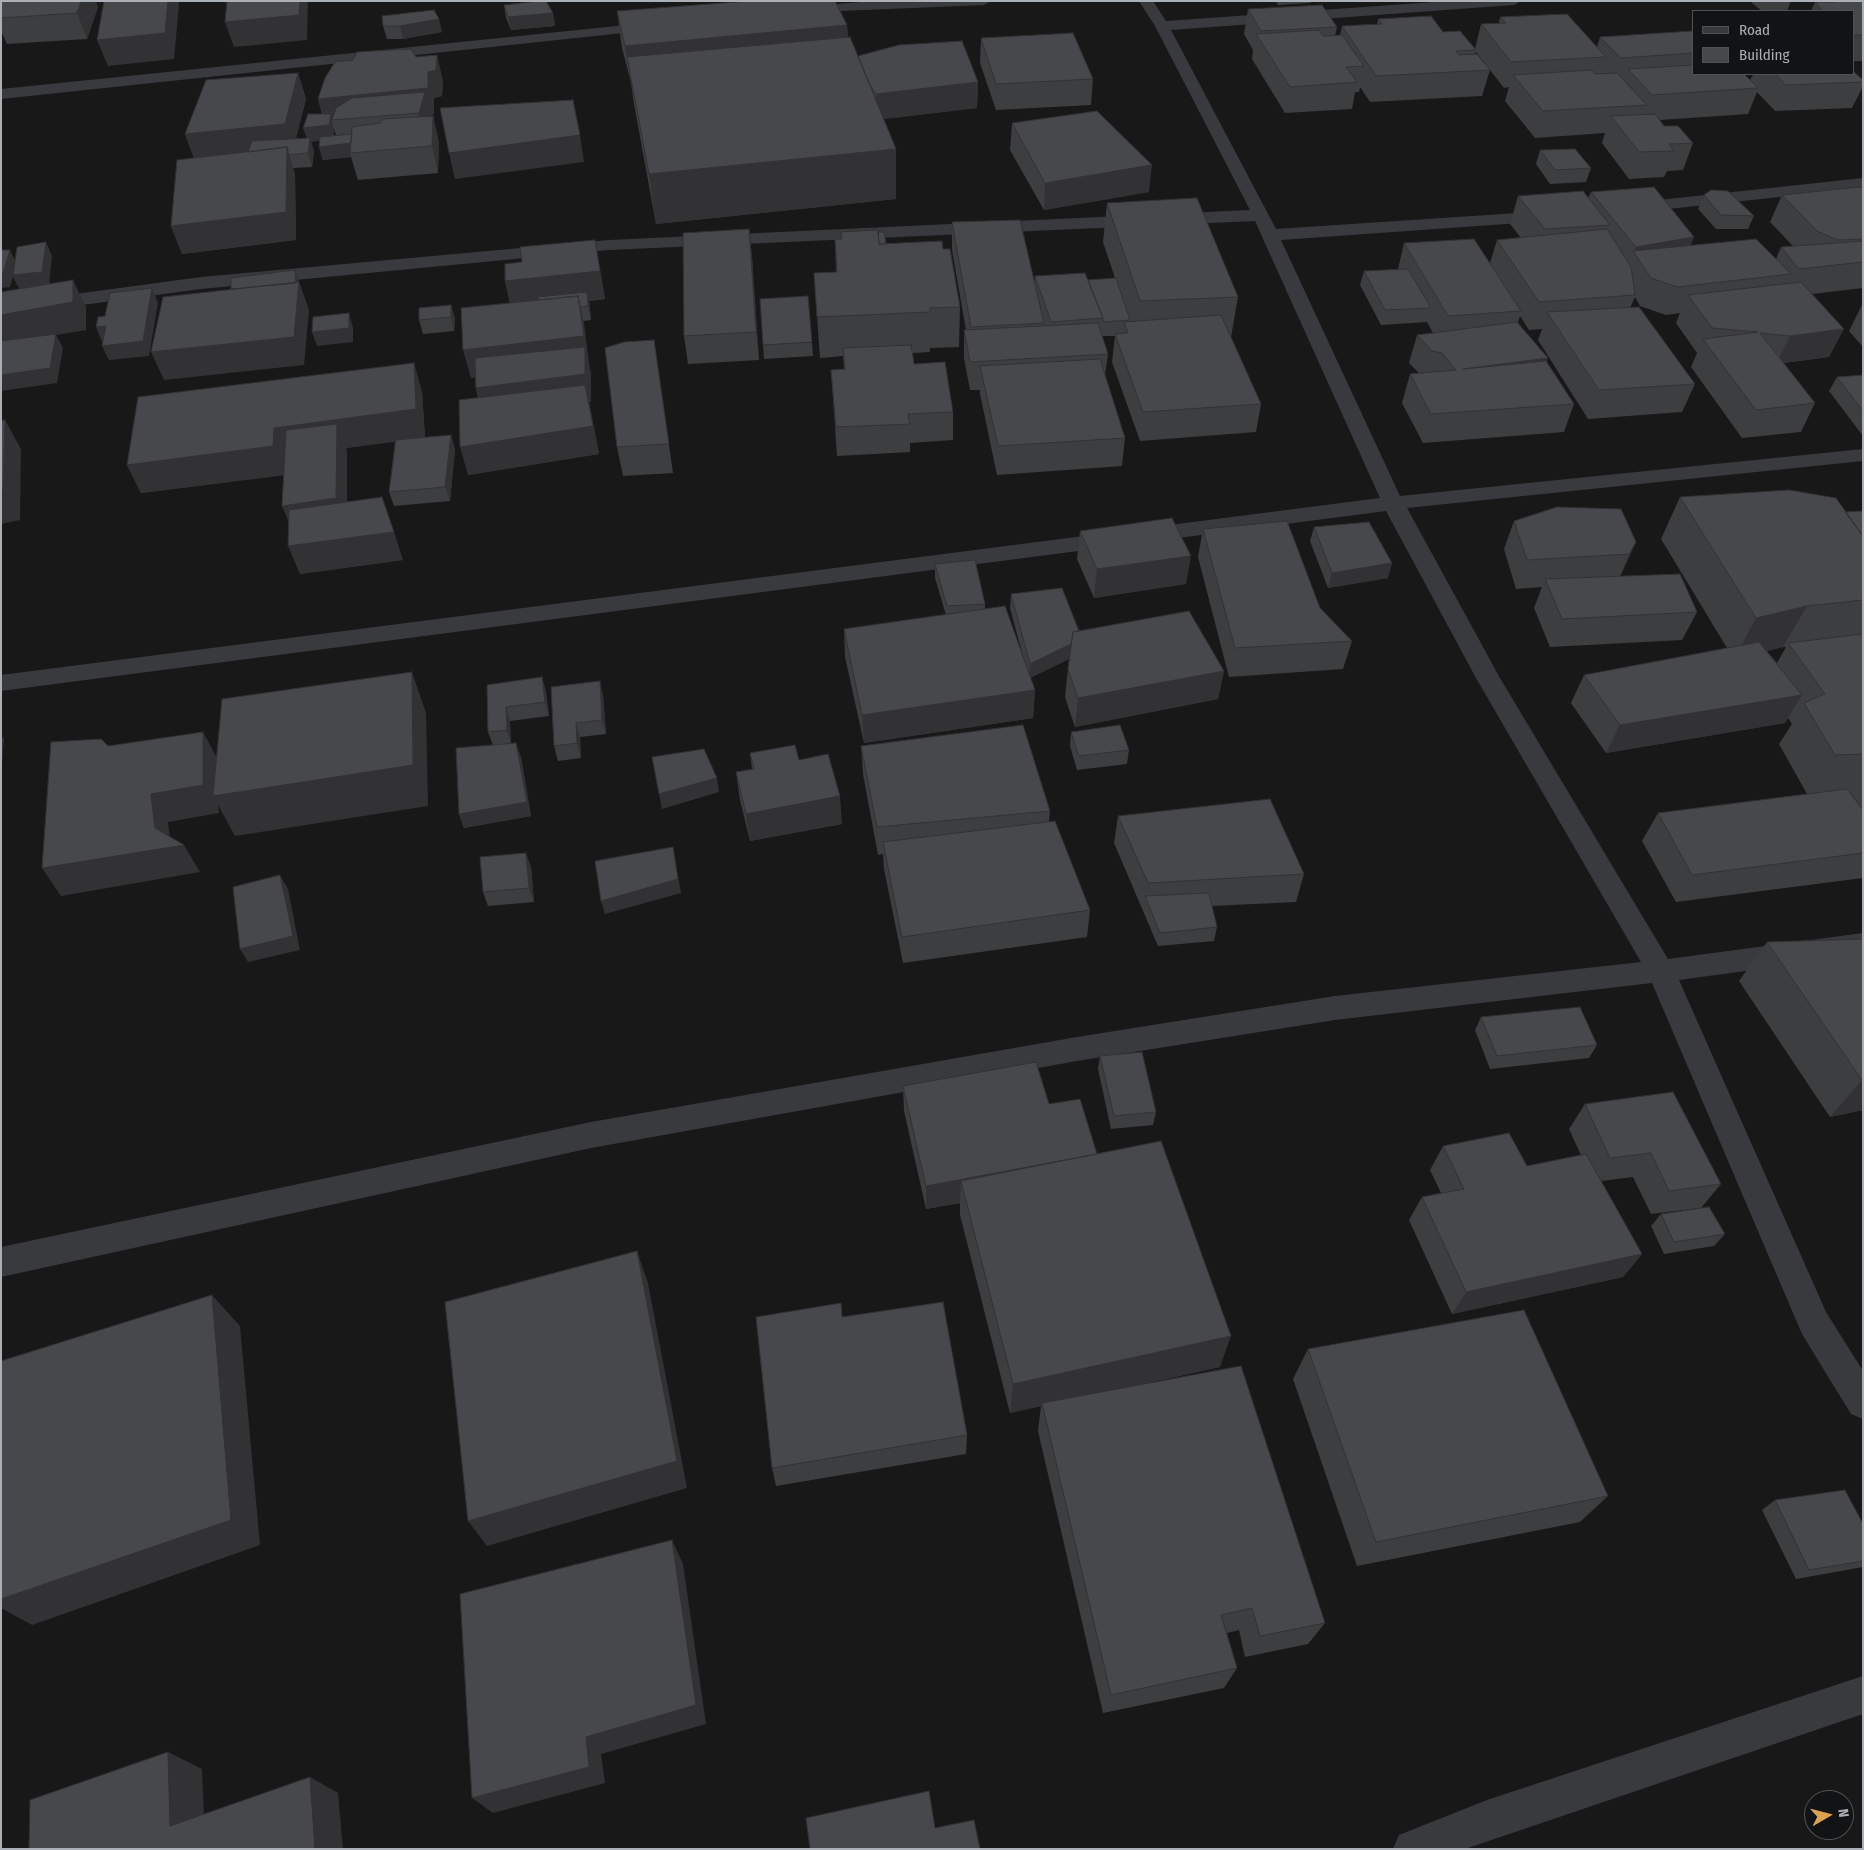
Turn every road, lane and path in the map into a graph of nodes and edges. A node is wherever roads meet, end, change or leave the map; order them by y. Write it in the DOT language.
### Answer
graph roads {
  1 [pos="984,1"];
  2 [pos="1146,1"];
  3 [pos="1514,1"];
  4 [pos="782,13"];
  5 [pos="674,24"];
  6 [pos="1162,26"];
  7 [pos="1,94"];
  8 [pos="1863,183"];
  9 [pos="1614,209"];
  10 [pos="1564,214"];
  11 [pos="1265,225"];
  12 [pos="1,310"];
  13 [pos="1863,455"];
  14 [pos="1393,503"];
  15 [pos="1,684"];
  16 [pos="1863,944"];
  17 [pos="1661,971"];
  18 [pos="1,1262"];
  19 [pos="1863,1402"];
  20 [pos="1863,1695"];
  21 [pos="1413,1849"];
  1 -- 4 [label="street"];
  2 -- 6 [label="street"];
  3 -- 6 [label="street"];
  5 -- 7 [label="street"];
  6 -- 11 [label="street"];
  8 -- 9 [label="street"];
  10 -- 11 [label="street"];
  11 -- 12 [label="street"];
  11 -- 14 [label="street"];
  13 -- 14 [label="street"];
  14 -- 15 [label="street"];
  14 -- 17 [label="street"];
  16 -- 17 [label="street"];
  17 -- 18 [label="street"];
  17 -- 19 [label="street"];
  20 -- 21 [label="street"];
}
